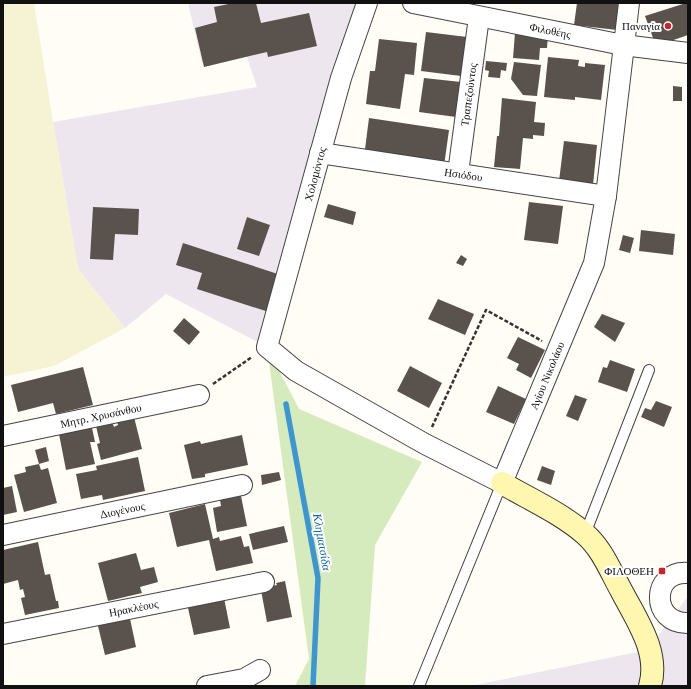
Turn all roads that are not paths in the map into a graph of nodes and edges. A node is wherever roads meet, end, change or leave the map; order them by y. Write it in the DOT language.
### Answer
graph roads {
  1 [pos="367,3"];
  2 [pos="413,3"];
  3 [pos="629,3"];
  4 [pos="479,17"];
  5 [pos="623,45"];
  6 [pos="688,53"];
  7 [pos="320,153"];
  8 [pos="458,173"];
  9 [pos="606,196"];
  10 [pos="649,370"];
  11 [pos="199,395"];
  12 [pos="3,436"];
  13 [pos="502,483"];
  14 [pos="242,485"];
  15 [pos="585,534"];
  16 [pos="3,535"];
  17 [pos="688,573"];
  18 [pos="264,582"];
  19 [pos="661,608"];
  20 [pos="639,622"];
  21 [pos="688,623"];
  22 [pos="3,634"];
  23 [pos="260,670"];
  24 [pos="207,686"];
  25 [pos="419,686"];
  26 [pos="650,686"];
  1 -- 7 [label="street, Χολομόντος"];
  2 -- 4 [label="street, Φιλοθέης"];
  3 -- 5 [label="street, Αγίου Νικολάου"];
  4 -- 5 [label="street, Φιλοθέης"];
  4 -- 8 [label="street, Τραπεζούντος"];
  5 -- 6 [label="street, Φιλοθέης"];
  5 -- 9 [label="street, Αγίου Νικολάου"];
  7 -- 8 [label="street, Ησιόδου"];
  7 -- 13 [label="street, Χολομόντος"];
  8 -- 9 [label="street, Ησιόδου"];
  9 -- 13 [label="street, Αγίου Νικολάου"];
  10 -- 15 [label="lane"];
  11 -- 12 [label="street, Μητρ. Χρυσάνθου"];
  13 -- 15 [label="street"];
  13 -- 25 [label="lane"];
  14 -- 16 [label="street, Διογένους"];
  15 -- 20 [label="street"];
  17 -- 19 [label="street"];
  18 -- 22 [label="street, Ηρακλέους"];
  19 -- 20 [label="street"];
  19 -- 21 [label="street"];
  20 -- 26 [label="street"];
  23 -- 24 [label="street"];
}
